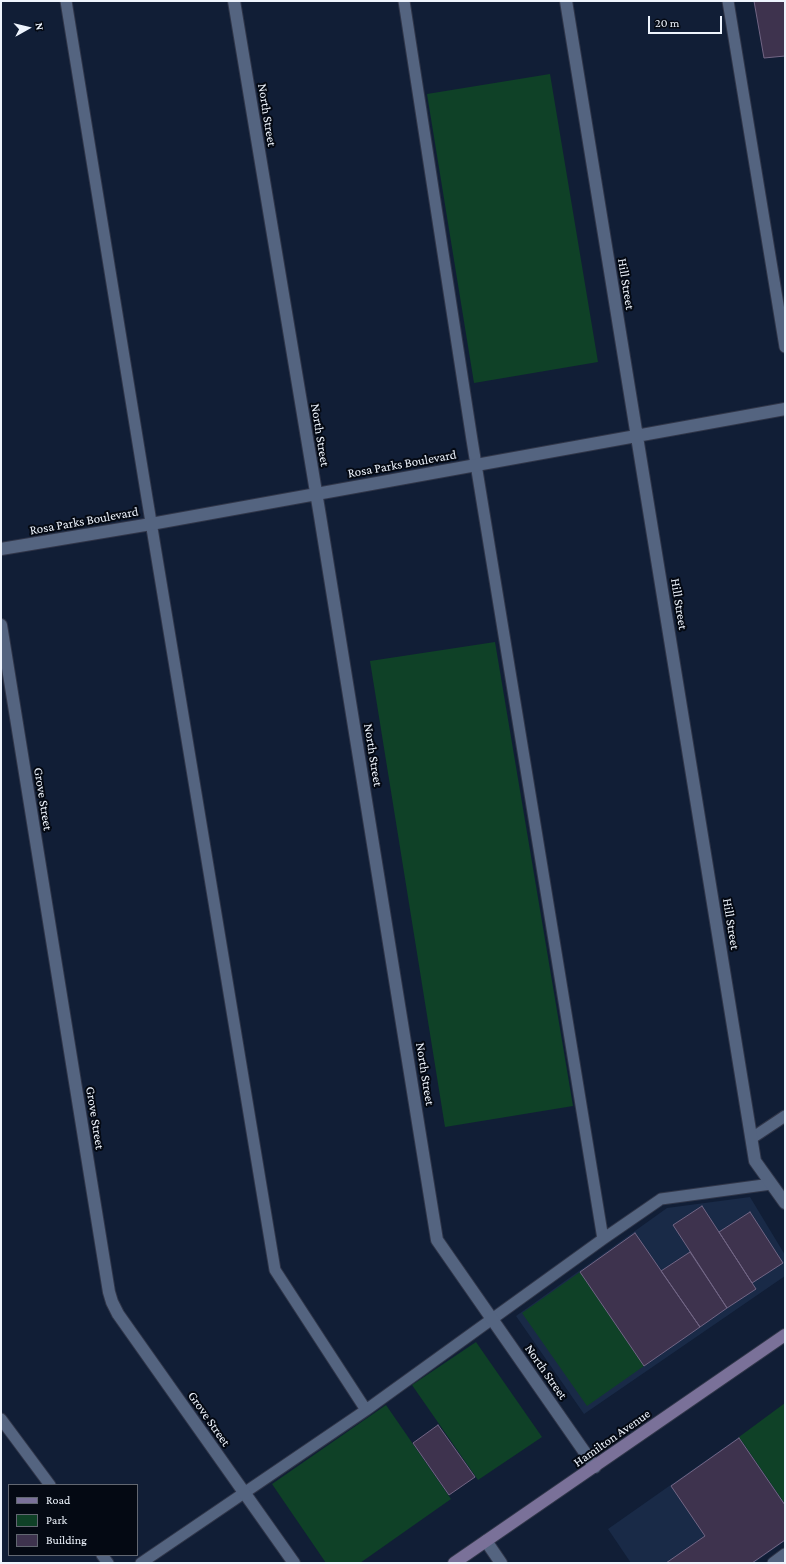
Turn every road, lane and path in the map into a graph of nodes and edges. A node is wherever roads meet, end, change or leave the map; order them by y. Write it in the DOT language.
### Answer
graph roads {
  1 [pos="66,1"];
  2 [pos="234,1"];
  3 [pos="404,1"];
  4 [pos="566,1"];
  5 [pos="728,1"];
  6 [pos="785,347"];
  7 [pos="785,410"];
  8 [pos="638,435"];
  9 [pos="477,465"];
  10 [pos="316,494"];
  11 [pos="151,524"];
  12 [pos="1,549"];
  13 [pos="1,625"];
  14 [pos="785,1116"];
  15 [pos="752,1138"];
  16 [pos="771,1184"];
  17 [pos="785,1203"];
  18 [pos="603,1239"];
  19 [pos="492,1319"];
  20 [pos="785,1335"];
  21 [pos="366,1410"];
  22 [pos="1,1419"];
  23 [pos="595,1467"];
  24 [pos="49,1484"];
  25 [pos="244,1494"];
  26 [pos="486,1541"];
  27 [pos="785,1554"];
  28 [pos="141,1563"];
  29 [pos="294,1563"];
  30 [pos="454,1563"];
  31 [pos="501,1563"];
  32 [pos="773,1563"];
  1 -- 11 [label="lane"];
  2 -- 10 [label="street, North Street"];
  3 -- 9 [label="lane"];
  4 -- 8 [label="street, Hill Street"];
  5 -- 6 [label="lane"];
  7 -- 8 [label="street, Rosa Parks Boulevard"];
  8 -- 9 [label="street, Rosa Parks Boulevard"];
  8 -- 15 [label="street, Hill Street"];
  9 -- 10 [label="street, Rosa Parks Boulevard"];
  9 -- 18 [label="lane"];
  10 -- 11 [label="street, Rosa Parks Boulevard"];
  10 -- 19 [label="street, North Street"];
  11 -- 12 [label="street, Rosa Parks Boulevard"];
  11 -- 21 [label="lane"];
  13 -- 25 [label="street, Grove Street"];
  14 -- 15 [label="lane"];
  15 -- 16 [label="street, Hill Street"];
  16 -- 17 [label="street, Hill Street"];
  16 -- 18 [label="lane"];
  18 -- 19 [label="lane"];
  19 -- 21 [label="lane"];
  19 -- 23 [label="street, North Street"];
  20 -- 23 [label="main road, Hamilton Avenue"];
  21 -- 25 [label="lane"];
  22 -- 24 [label="lane"];
  23 -- 26 [label="main road, Hamilton Avenue"];
  25 -- 28 [label="lane"];
  25 -- 29 [label="street, Grove Street"];
  26 -- 30 [label="main road, Hamilton Avenue"];
  26 -- 31 [label="street"];
  27 -- 32 [label="lane"];
}
